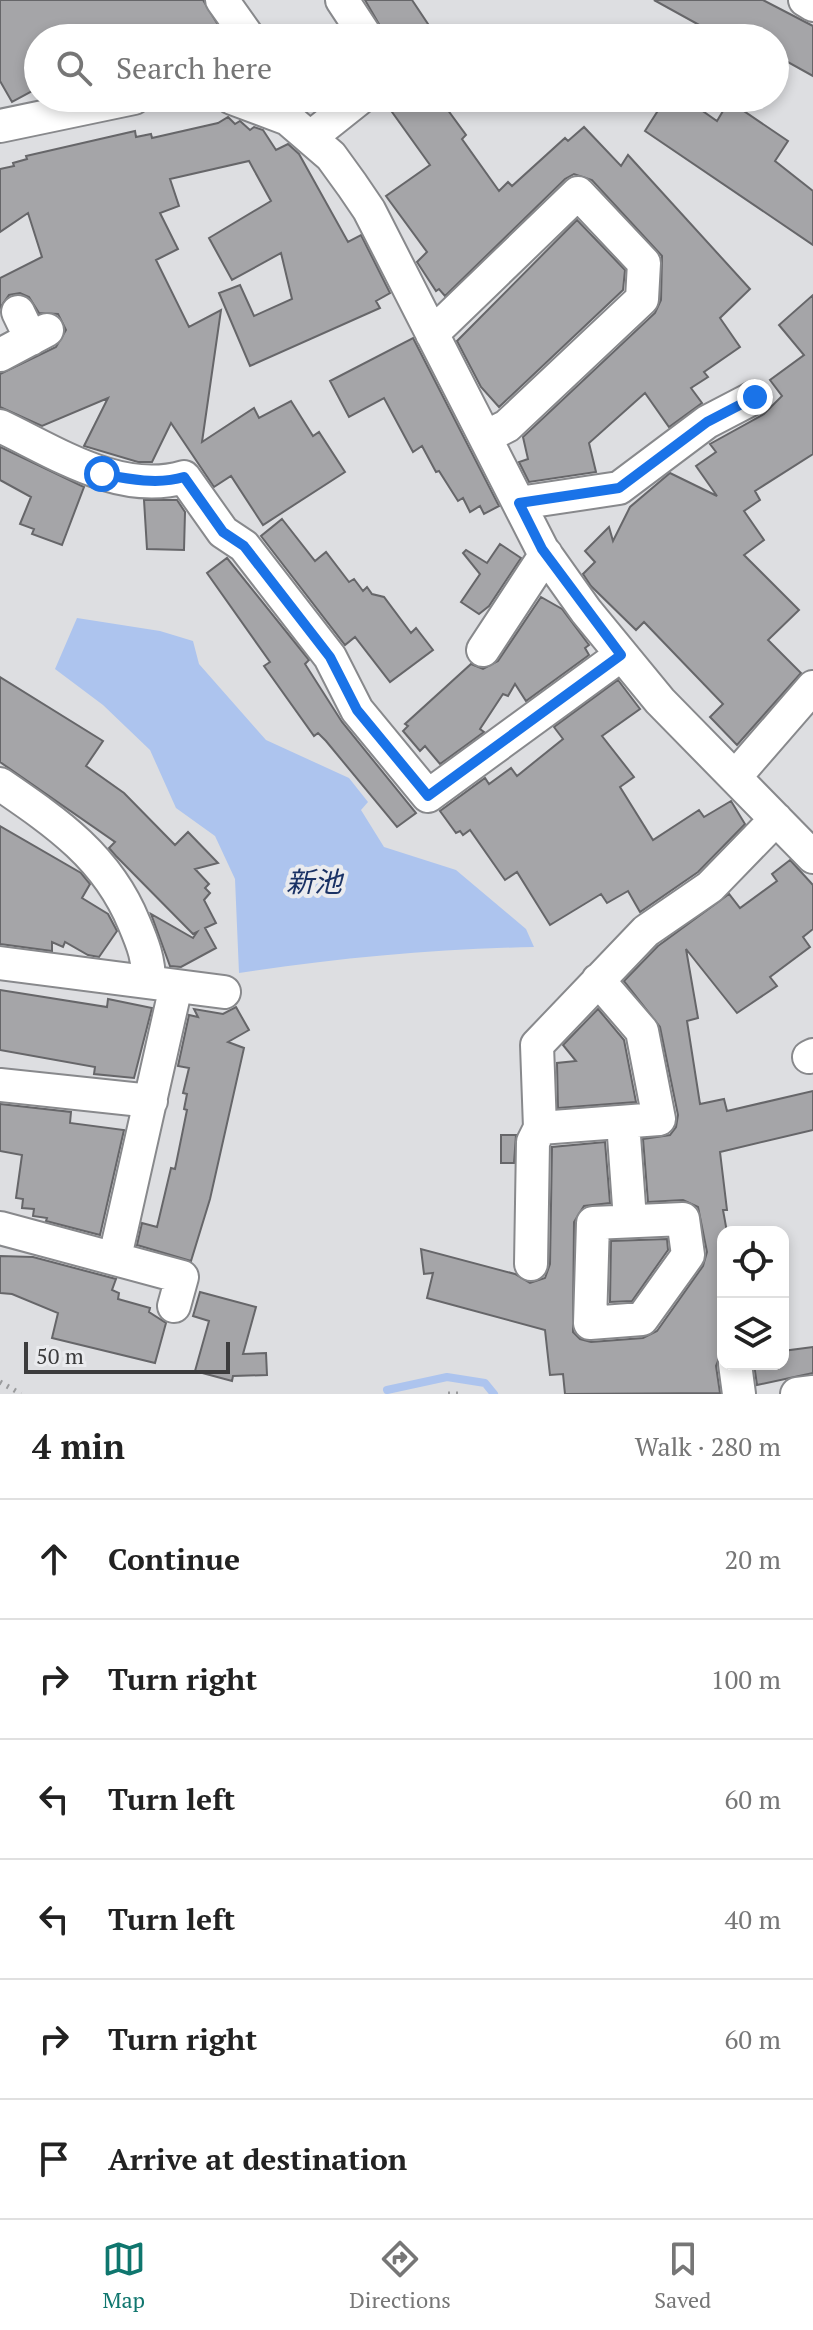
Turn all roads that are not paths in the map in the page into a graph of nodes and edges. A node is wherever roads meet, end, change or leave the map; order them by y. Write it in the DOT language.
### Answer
graph roads {
  1 [pos="222,0"];
  2 [pos="342,0"];
  3 [pos="805,0"];
  4 [pos="813,5"];
  5 [pos="239,24"];
  6 [pos="358,24"];
  7 [pos="67,112"];
  8 [pos="287,112"];
  9 [pos="342,112"];
  10 [pos="0,126"];
  11 [pos="311,137"];
  12 [pos="32,327"];
  13 [pos="432,334"];
  14 [pos="0,355"];
  15 [pos="755,397"];
  16 [pos="0,426"];
  17 [pos="485,437"];
  18 [pos="519,503"];
  19 [pos="546,554"];
  20 [pos="483,650"];
  21 [pos="621,655"];
  22 [pos="813,687"];
  23 [pos="735,777"];
  24 [pos="0,784"];
  25 [pos="776,819"];
  26 [pos="813,857"];
  27 [pos="0,963"];
  28 [pos="598,980"];
  29 [pos="163,984"];
  30 [pos="224,992"];
  31 [pos="0,1085"];
  32 [pos="151,1101"];
  33 [pos="623,1122"];
  34 [pos="540,1128"];
  35 [pos="630,1220"];
  36 [pos="0,1228"];
  37 [pos="115,1257"];
  38 [pos="531,1264"];
  39 [pos="174,1306"];
  40 [pos="736,1370"];
  41 [pos="813,1392"];
  42 [pos="739,1394"];
  43 [pos="797,1394"];
  1 -- 5 [label="street"];
  2 -- 6 [label="street"];
  3 -- 4 [label="street"];
  7 -- 10 [label="street"];
  8 -- 11 [label="street"];
  9 -- 11 [label="street"];
  11 -- 13 [label="street"];
  12 -- 14 [label="street"];
  13 -- 17 [label="street"];
  13 -- 17 [label="street"];
  15 -- 18 [label="street"];
  16 -- 21 [label="street"];
  17 -- 18 [label="street"];
  18 -- 19 [label="street"];
  19 -- 20 [label="street"];
  19 -- 21 [label="street"];
  21 -- 23 [label="street"];
  22 -- 23 [label="street"];
  23 -- 25 [label="street"];
  24 -- 29 [label="street"];
  25 -- 26 [label="street"];
  25 -- 28 [label="street"];
  27 -- 29 [label="street"];
  28 -- 33 [label="street"];
  28 -- 34 [label="street"];
  29 -- 30 [label="street"];
  29 -- 32 [label="street"];
  31 -- 32 [label="street"];
  32 -- 37 [label="street"];
  33 -- 34 [label="street"];
  33 -- 35 [label="street"];
  34 -- 38 [label="street"];
  36 -- 37 [label="street"];
  37 -- 39 [label="street"];
  40 -- 42 [label="street"];
  41 -- 43 [label="street"];
}
